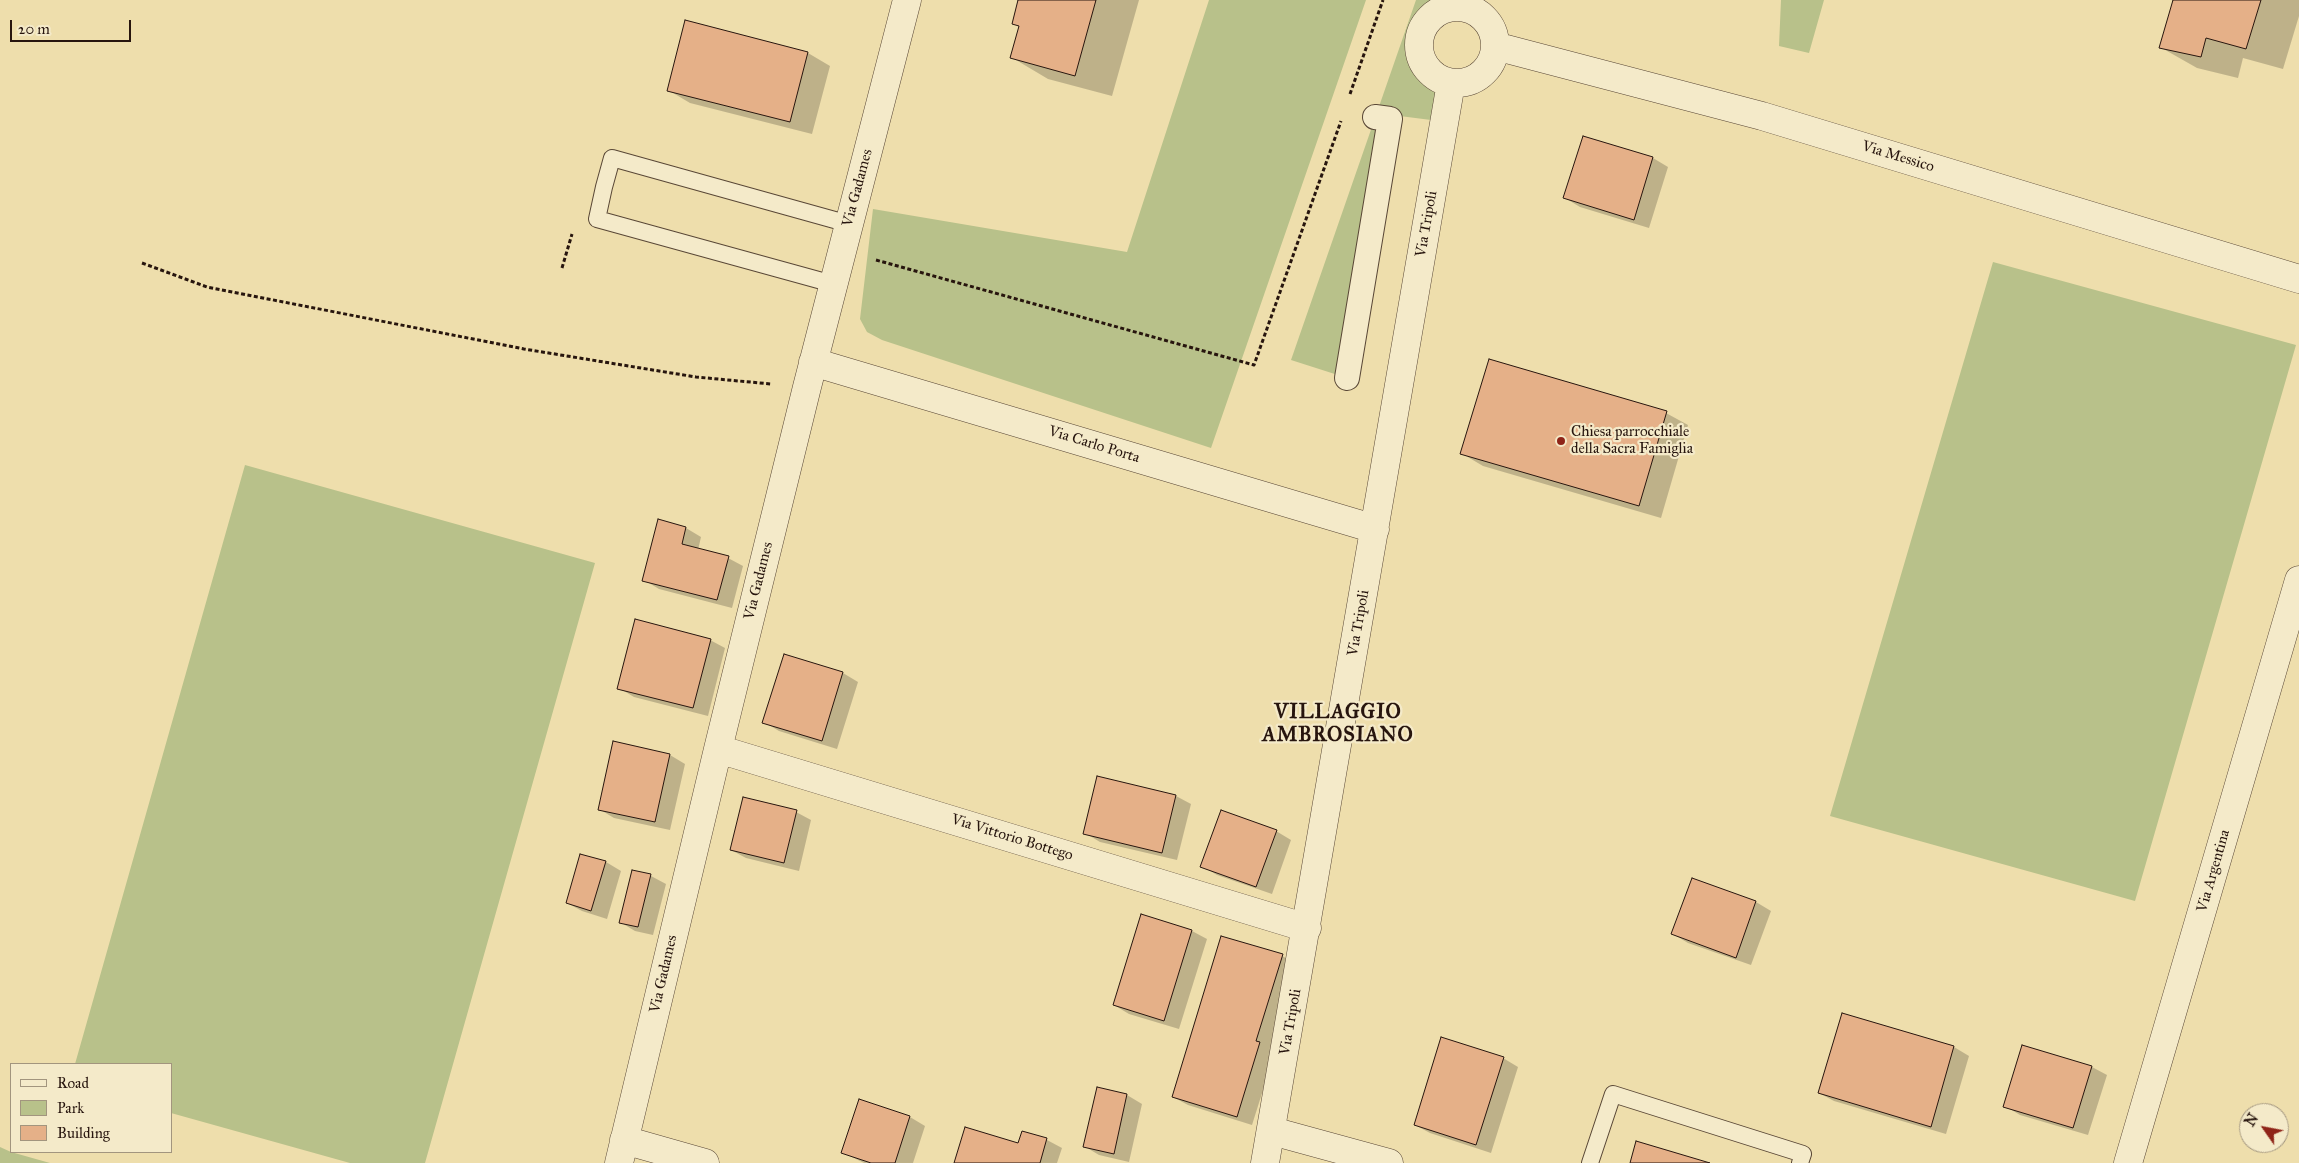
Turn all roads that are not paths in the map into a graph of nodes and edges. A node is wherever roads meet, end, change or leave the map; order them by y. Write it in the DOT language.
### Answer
graph roads {
  1 [pos="907,0"];
  2 [pos="1464,4"];
  3 [pos="1495,46"];
  4 [pos="1451,83"];
  5 [pos="1375,117"];
  6 [pos="849,224"];
  7 [pos="2299,279"];
  8 [pos="834,284"];
  9 [pos="810,374"];
  10 [pos="1347,378"];
  11 [pos="1375,529"];
  12 [pos="2299,580"];
  13 [pos="718,749"];
  14 [pos="1306,928"];
  15 [pos="1272,1131"];
  16 [pos="622,1151"];
  17 [pos="705,1163"];
  18 [pos="1265,1163"];
  19 [pos="1390,1163"];
  20 [pos="1590,1163"];
  21 [pos="1800,1163"];
  22 [pos="2128,1163"];
  1 -- 6 [label="street, Via Gadames"];
  2 -- 3 [label="street"];
  2 -- 4 [label="street"];
  3 -- 4 [label="street"];
  3 -- 7 [label="street, Via Messico"];
  4 -- 11 [label="street, Via Tripoli"];
  5 -- 10 [label="street"];
  6 -- 8 [label="street, Via Gadames"];
  6 -- 8 [label="lane"];
  8 -- 9 [label="street, Via Gadames"];
  9 -- 11 [label="street, Via Carlo Porta"];
  9 -- 13 [label="street, Via Gadames"];
  11 -- 14 [label="street, Via Tripoli"];
  12 -- 22 [label="street, Via Argentina"];
  13 -- 14 [label="street, Via Vittorio Bottego"];
  13 -- 16 [label="street, Via Gadames"];
  14 -- 15 [label="street, Via Tripoli"];
  15 -- 18 [label="street, Via Tripoli"];
  15 -- 19 [label="street"];
  16 -- 17 [label="street"];
  20 -- 21 [label="lane"];
}
